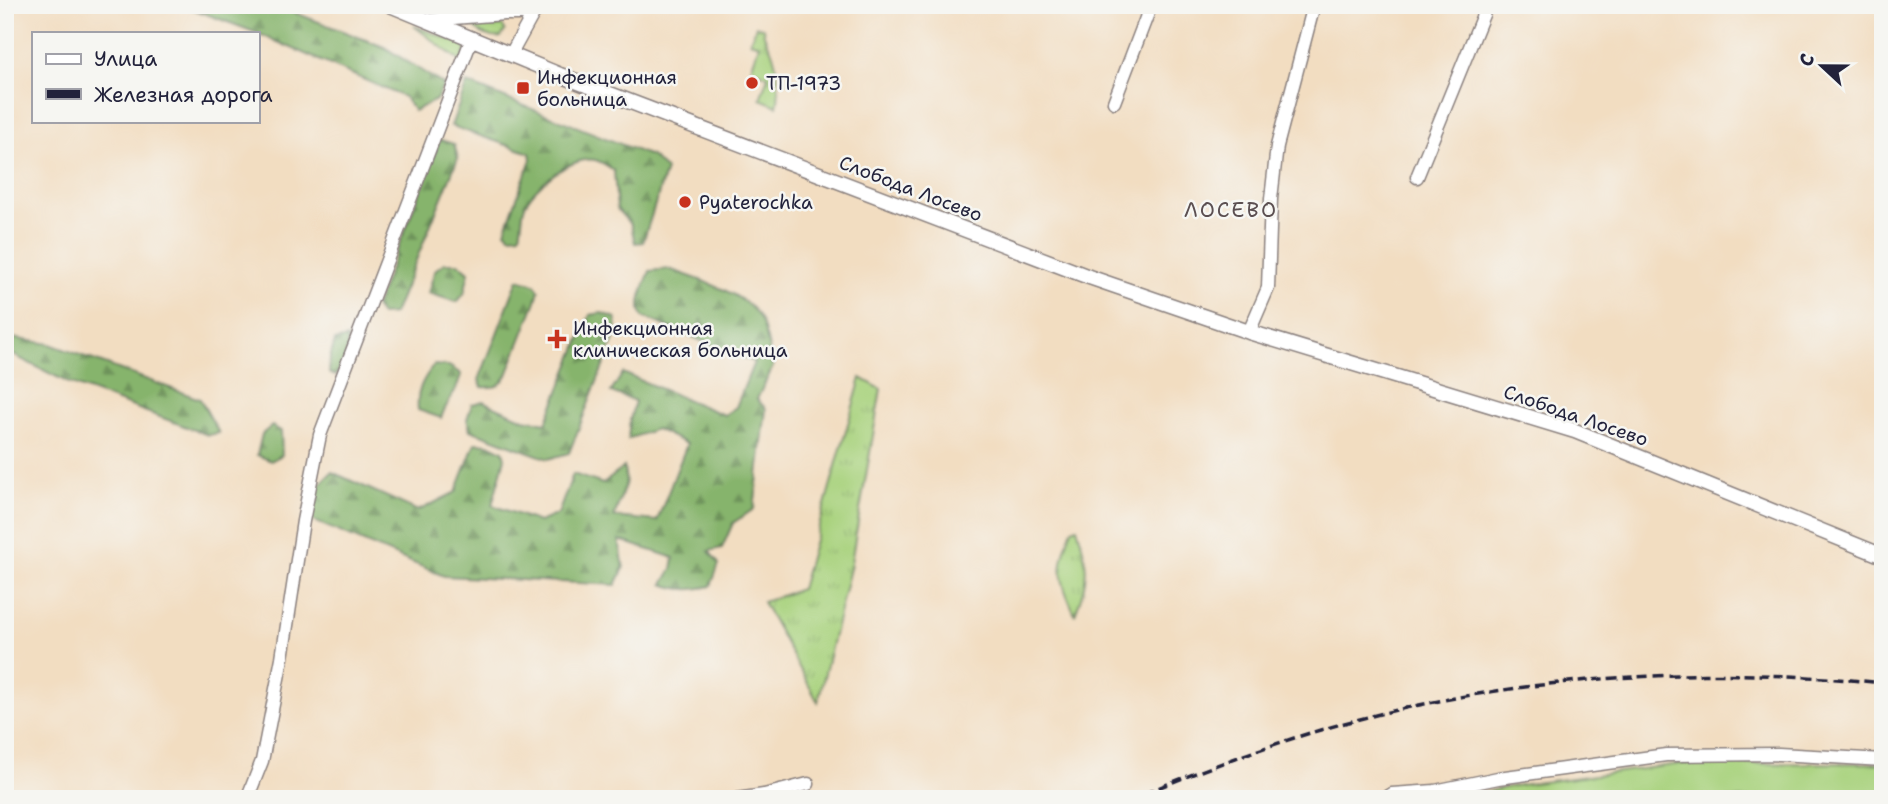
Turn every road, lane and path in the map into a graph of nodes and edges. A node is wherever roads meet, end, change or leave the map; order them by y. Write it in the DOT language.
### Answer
graph roads {
  1 [pos="390,5"];
  2 [pos="1151,5"];
  3 [pos="1314,5"];
  4 [pos="1487,5"];
  5 [pos="537,10"];
  6 [pos="428,20"];
  7 [pos="472,38"];
  8 [pos="511,54"];
  9 [pos="1114,102"];
  10 [pos="1418,177"];
  11 [pos="1249,332"];
  12 [pos="1883,556"];
  13 [pos="1883,760"];
  14 [pos="808,784"];
  15 [pos="247,799"];
  16 [pos="737,799"];
  17 [pos="1384,799"];
  1 -- 6 [label="main road, Слобода Лосево"];
  2 -- 9 [label="street"];
  3 -- 11 [label="street"];
  4 -- 10 [label="street"];
  5 -- 6 [label="street"];
  5 -- 8 [label="street"];
  6 -- 7 [label="main road, Слобода Лосево"];
  7 -- 8 [label="main road, Слобода Лосево"];
  7 -- 15 [label="street"];
  8 -- 11 [label="main road, Слобода Лосево"];
  11 -- 12 [label="main road, Слобода Лосево"];
  13 -- 17 [label="street"];
  14 -- 16 [label="street"];
}
